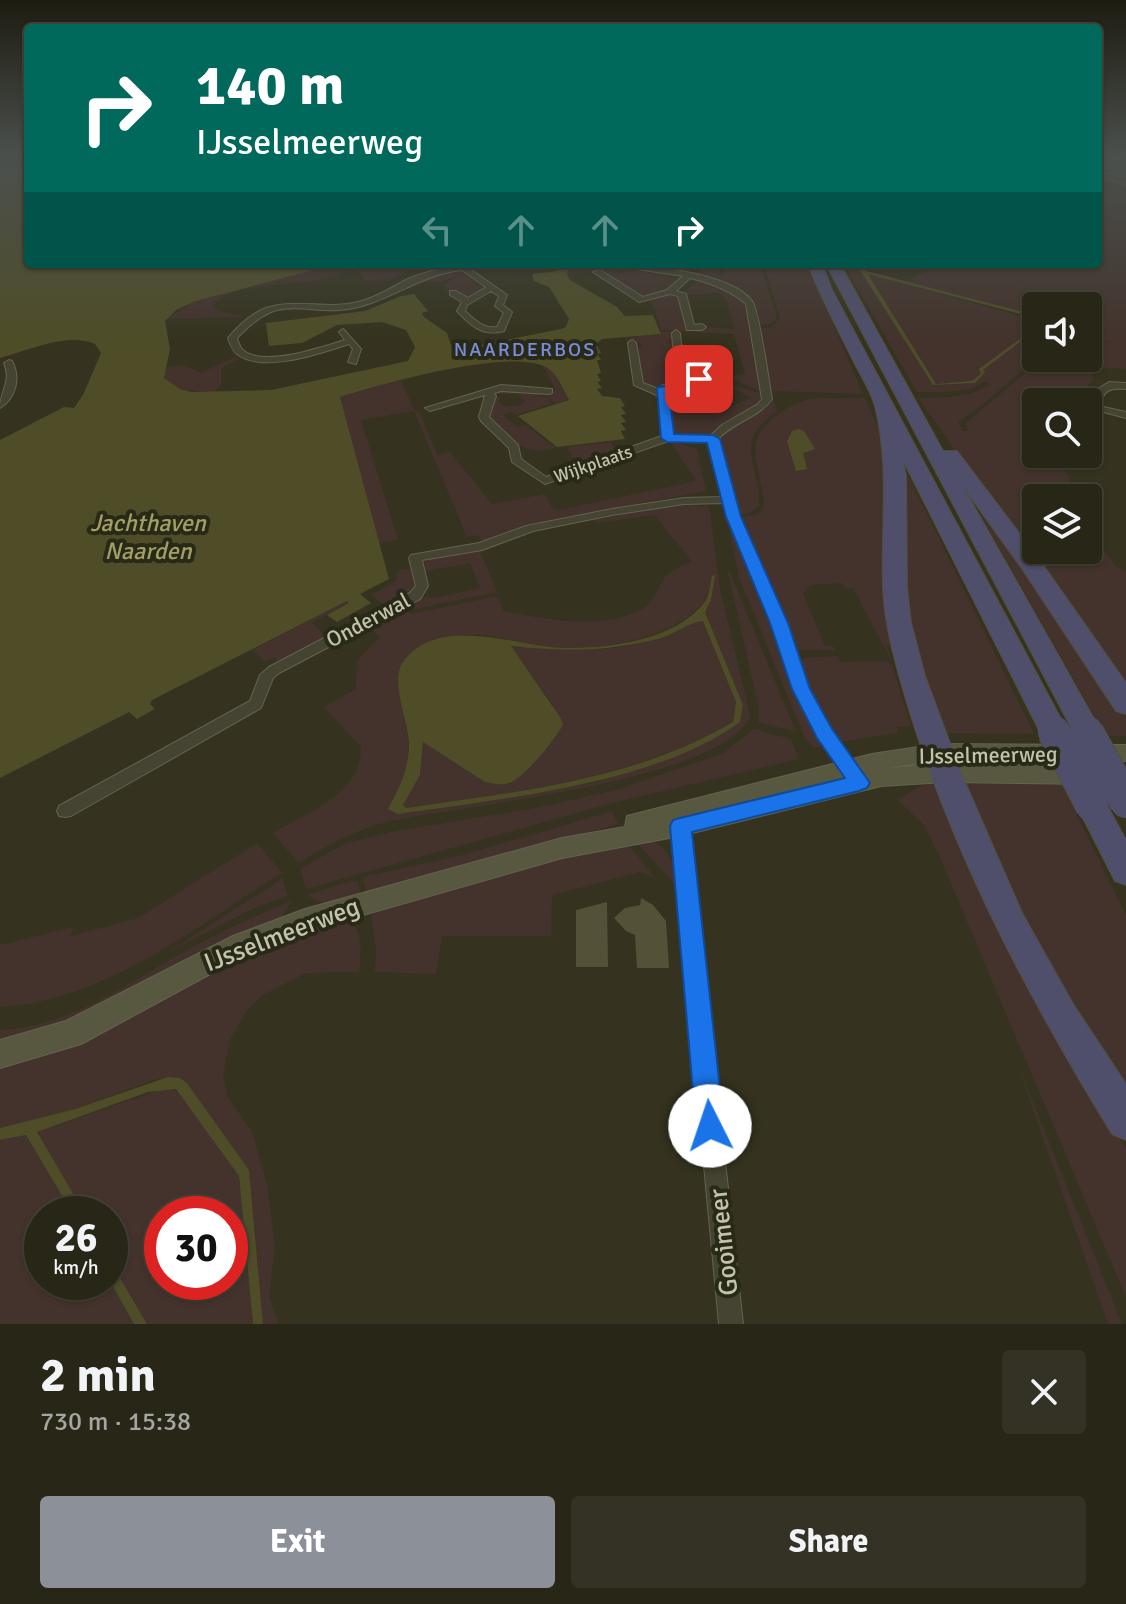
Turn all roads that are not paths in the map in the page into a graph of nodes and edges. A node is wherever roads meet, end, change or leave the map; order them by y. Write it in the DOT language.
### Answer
graph roads {
  1 [pos="480,268"];
  2 [pos="632,268"];
  3 [pos="655,268"];
  4 [pos="817,268"];
  5 [pos="835,268"];
  6 [pos="466,270"];
  7 [pos="650,271"];
  8 [pos="597,272"];
  9 [pos="687,277"];
  10 [pos="490,288"];
  11 [pos="670,292"];
  12 [pos="453,293"];
  13 [pos="469,302"];
  14 [pos="702,327"];
  15 [pos="343,332"];
  16 [pos="676,333"];
  17 [pos="350,341"];
  18 [pos="632,343"];
  19 [pos="353,362"];
  20 [pos="9,363"];
  21 [pos="721,379"];
  22 [pos="701,382"];
  23 [pos="12,384"];
  24 [pos="0,386"];
  25 [pos="1126,386"];
  26 [pos="1102,390"];
  27 [pos="549,391"];
  28 [pos="487,392"];
  29 [pos="662,394"];
  30 [pos="891,397"];
  31 [pos="0,405"];
  32 [pos="430,408"];
  33 [pos="1102,410"];
  34 [pos="1126,415"];
  35 [pos="667,438"];
  36 [pos="713,439"];
  37 [pos="728,500"];
  38 [pos="1126,704"];
  39 [pos="1126,753"];
  40 [pos="942,763"];
  41 [pos="854,776"];
  42 [pos="1126,776"];
  43 [pos="1126,802"];
  44 [pos="65,811"];
  45 [pos="678,816"];
  46 [pos="1126,871"];
  47 [pos="0,1054"];
  48 [pos="1126,1120"];
  49 [pos="731,1324"];
  1 -- 6 [label="street"];
  2 -- 7 [label="street"];
  3 -- 7 [label="street"];
  4 -- 30 [label="highway"];
  5 -- 30 [label="highway"];
  6 -- 10 [label="street"];
  6 -- 17 [label="street"];
  7 -- 9 [label="street"];
  8 -- 11 [label="street"];
  9 -- 11 [label="street"];
  9 -- 36 [label="street"];
  10 -- 13 [label="street"];
  10 -- 13 [label="street"];
  11 -- 14 [label="street"];
  12 -- 13 [label="street"];
  15 -- 17 [label="street"];
  16 -- 22 [label="street"];
  17 -- 19 [label="street"];
  18 -- 29 [label="street"];
  20 -- 23 [label="street"];
  21 -- 22 [label="street"];
  22 -- 29 [label="street"];
  23 -- 24 [label="street"];
  23 -- 31 [label="street"];
  25 -- 26 [label="street"];
  27 -- 28 [label="street"];
  28 -- 32 [label="street"];
  28 -- 35 [label="street, Wijkplaats"];
  29 -- 35 [label="street"];
  30 -- 38 [label="highway"];
  30 -- 40 [label="highway"];
  30 -- 43 [label="highway, bridge"];
  30 -- 46 [label="highway, bridge"];
  33 -- 34 [label="street"];
  35 -- 36 [label="street, Wijkplaats"];
  36 -- 37 [label="street"];
  37 -- 41 [label="street"];
  37 -- 44 [label="street, Onderwal"];
  39 -- 40 [label="main road, IJsselmeerweg"];
  40 -- 41 [label="main road, IJsselmeerweg"];
  40 -- 42 [label="main road, IJsselmeerweg"];
  40 -- 48 [label="highway"];
  41 -- 45 [label="main road, IJsselmeerweg"];
  45 -- 47 [label="main road, IJsselmeerweg"];
  45 -- 49 [label="street, Gooimeer"];
}
